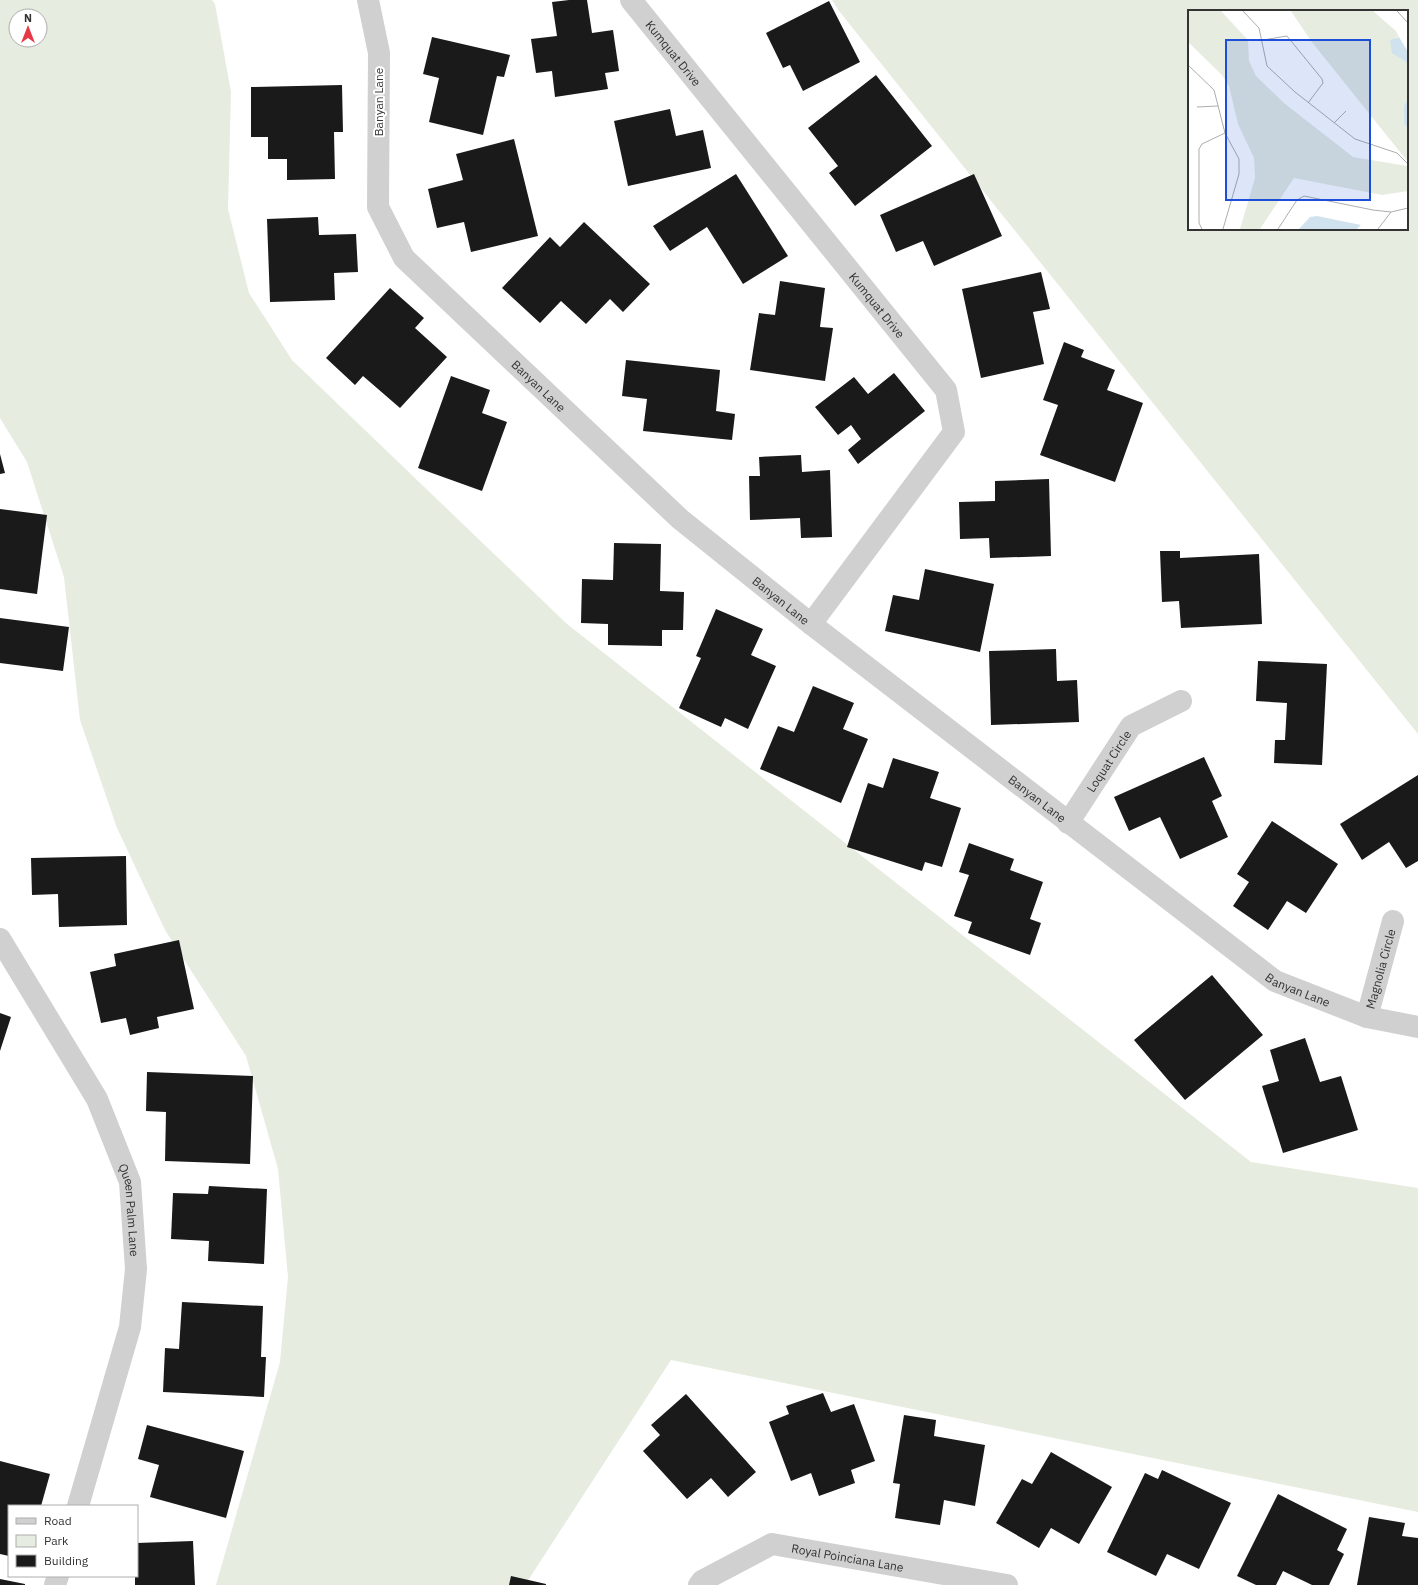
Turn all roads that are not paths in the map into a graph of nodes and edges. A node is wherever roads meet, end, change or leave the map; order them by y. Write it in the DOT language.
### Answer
graph roads {
  1 [pos="631,0"];
  2 [pos="371,1"];
  3 [pos="811,624"];
  4 [pos="1181,701"];
  5 [pos="1068,823"];
  6 [pos="1393,921"];
  7 [pos="0,939"];
  8 [pos="1367,1017"];
  9 [pos="1418,1027"];
  10 [pos="78,1505"];
  11 [pos="699,1585"];
  12 [pos="1008,1585"];
  1 -- 3 [label="street, Kumquat Drive"];
  2 -- 3 [label="street, Banyan Lane"];
  3 -- 5 [label="street, Banyan Lane"];
  4 -- 5 [label="street, Loquat Circle"];
  5 -- 8 [label="street, Banyan Lane"];
  6 -- 8 [label="street, Magnolia Circle"];
  7 -- 10 [label="street, Queen Palm Lane"];
  8 -- 9 [label="street, Banyan Lane"];
  11 -- 12 [label="street, Royal Poinciana Lane"];
}
